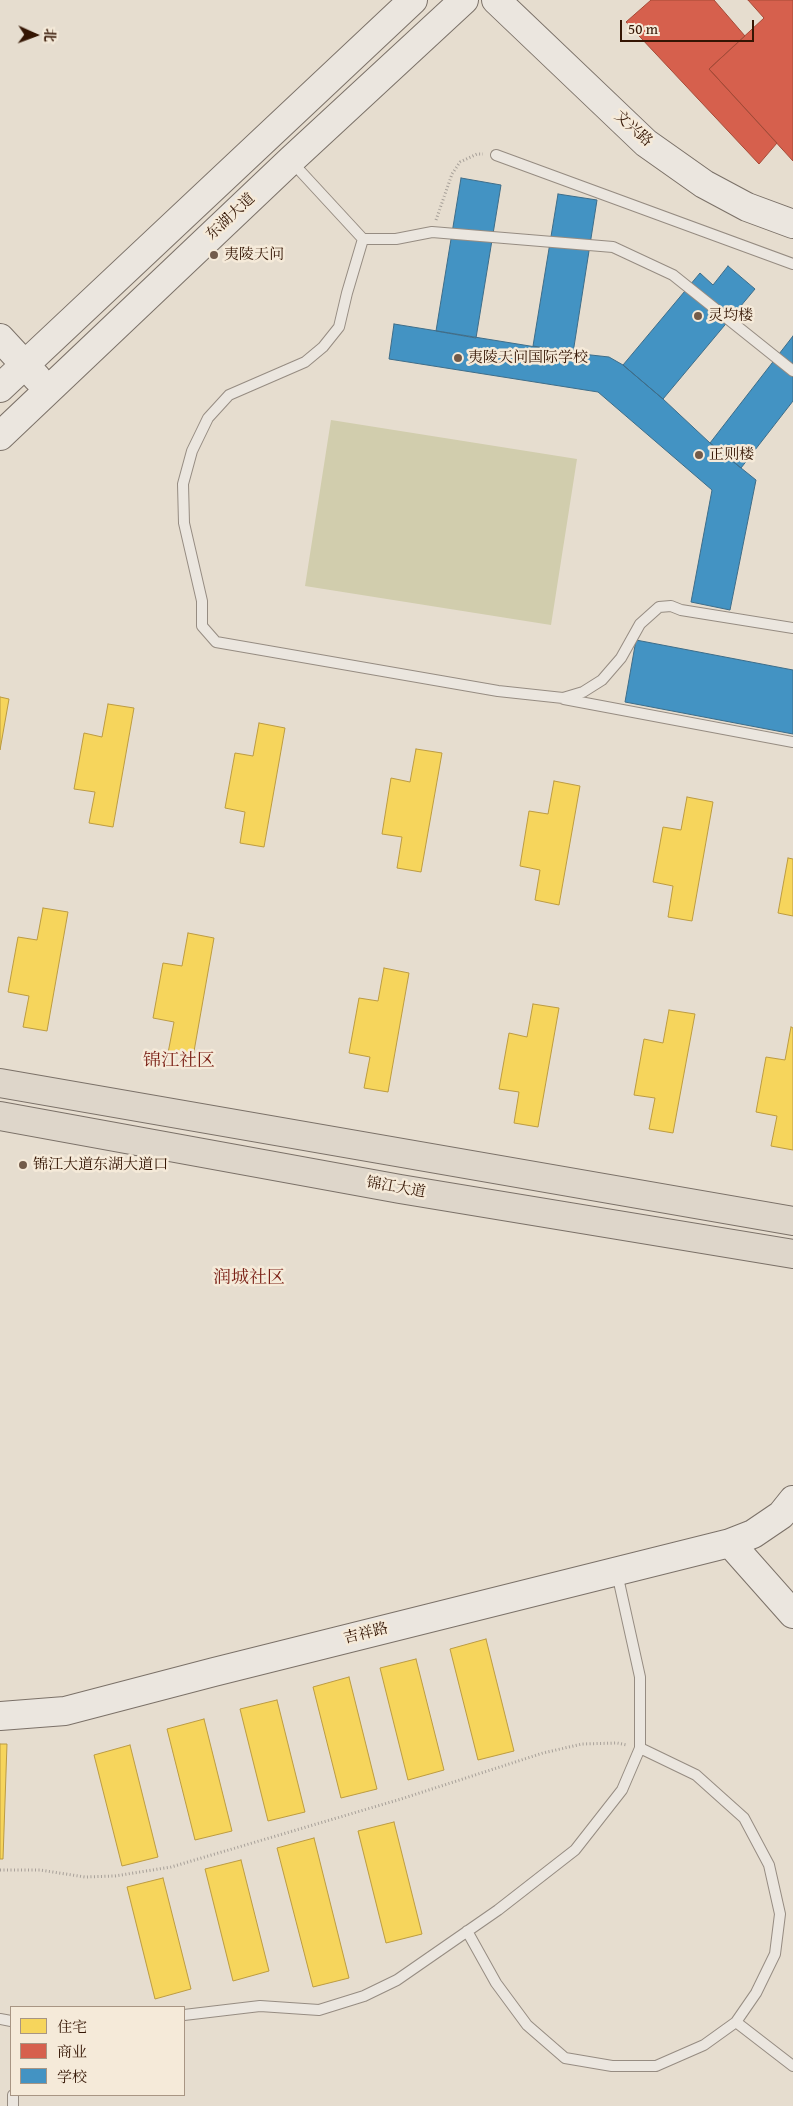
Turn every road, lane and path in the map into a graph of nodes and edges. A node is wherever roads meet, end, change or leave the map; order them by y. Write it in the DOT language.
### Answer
graph roads {
  1 [pos="413,0"];
  2 [pos="464,0"];
  3 [pos="496,0"];
  4 [pos="496,155"];
  5 [pos="290,160"];
  6 [pos="793,224"];
  7 [pos="432,232"];
  8 [pos="363,239"];
  9 [pos="793,264"];
  10 [pos="0,338"];
  11 [pos="25,364"];
  12 [pos="793,371"];
  13 [pos="0,388"];
  14 [pos="48,390"];
  15 [pos="0,436"];
  16 [pos="793,628"];
  17 [pos="564,698"];
  18 [pos="793,742"];
  19 [pos="0,1083"];
  20 [pos="0,1116"];
  21 [pos="793,1221"];
  22 [pos="793,1254"];
  23 [pos="793,1500"];
  24 [pos="730,1544"];
  25 [pos="617,1572"];
  26 [pos="793,1614"];
  27 [pos="0,1716"];
  28 [pos="640,1748"];
  29 [pos="0,1870"];
  30 [pos="467,1931"];
  31 [pos="185,2015"];
  32 [pos="736,2022"];
  33 [pos="793,2066"];
  1 -- 11 [label="street"];
  2 -- 5 [label="street, 东湖大道"];
  3 -- 6 [label="street, 文兴路"];
  4 -- 7 [label="path"];
  4 -- 9 [label="lane"];
  5 -- 8 [label="lane"];
  5 -- 14 [label="street, 东湖大道"];
  7 -- 8 [label="lane"];
  7 -- 12 [label="lane"];
  8 -- 17 [label="lane"];
  10 -- 11 [label="street"];
  11 -- 13 [label="street"];
  11 -- 14 [label="street"];
  14 -- 15 [label="street, 东湖大道"];
  16 -- 17 [label="lane"];
  17 -- 18 [label="lane"];
  19 -- 21 [label="main road"];
  20 -- 22 [label="main road, 锦江大道"];
  23 -- 24 [label="street, 吉祥路"];
  24 -- 25 [label="street, 吉祥路"];
  24 -- 26 [label="street"];
  25 -- 27 [label="street, 吉祥路"];
  25 -- 28 [label="lane"];
  28 -- 29 [label="path"];
  28 -- 30 [label="lane"];
  28 -- 32 [label="lane"];
  30 -- 31 [label="lane"];
  30 -- 32 [label="lane"];
  32 -- 33 [label="lane"];
}
